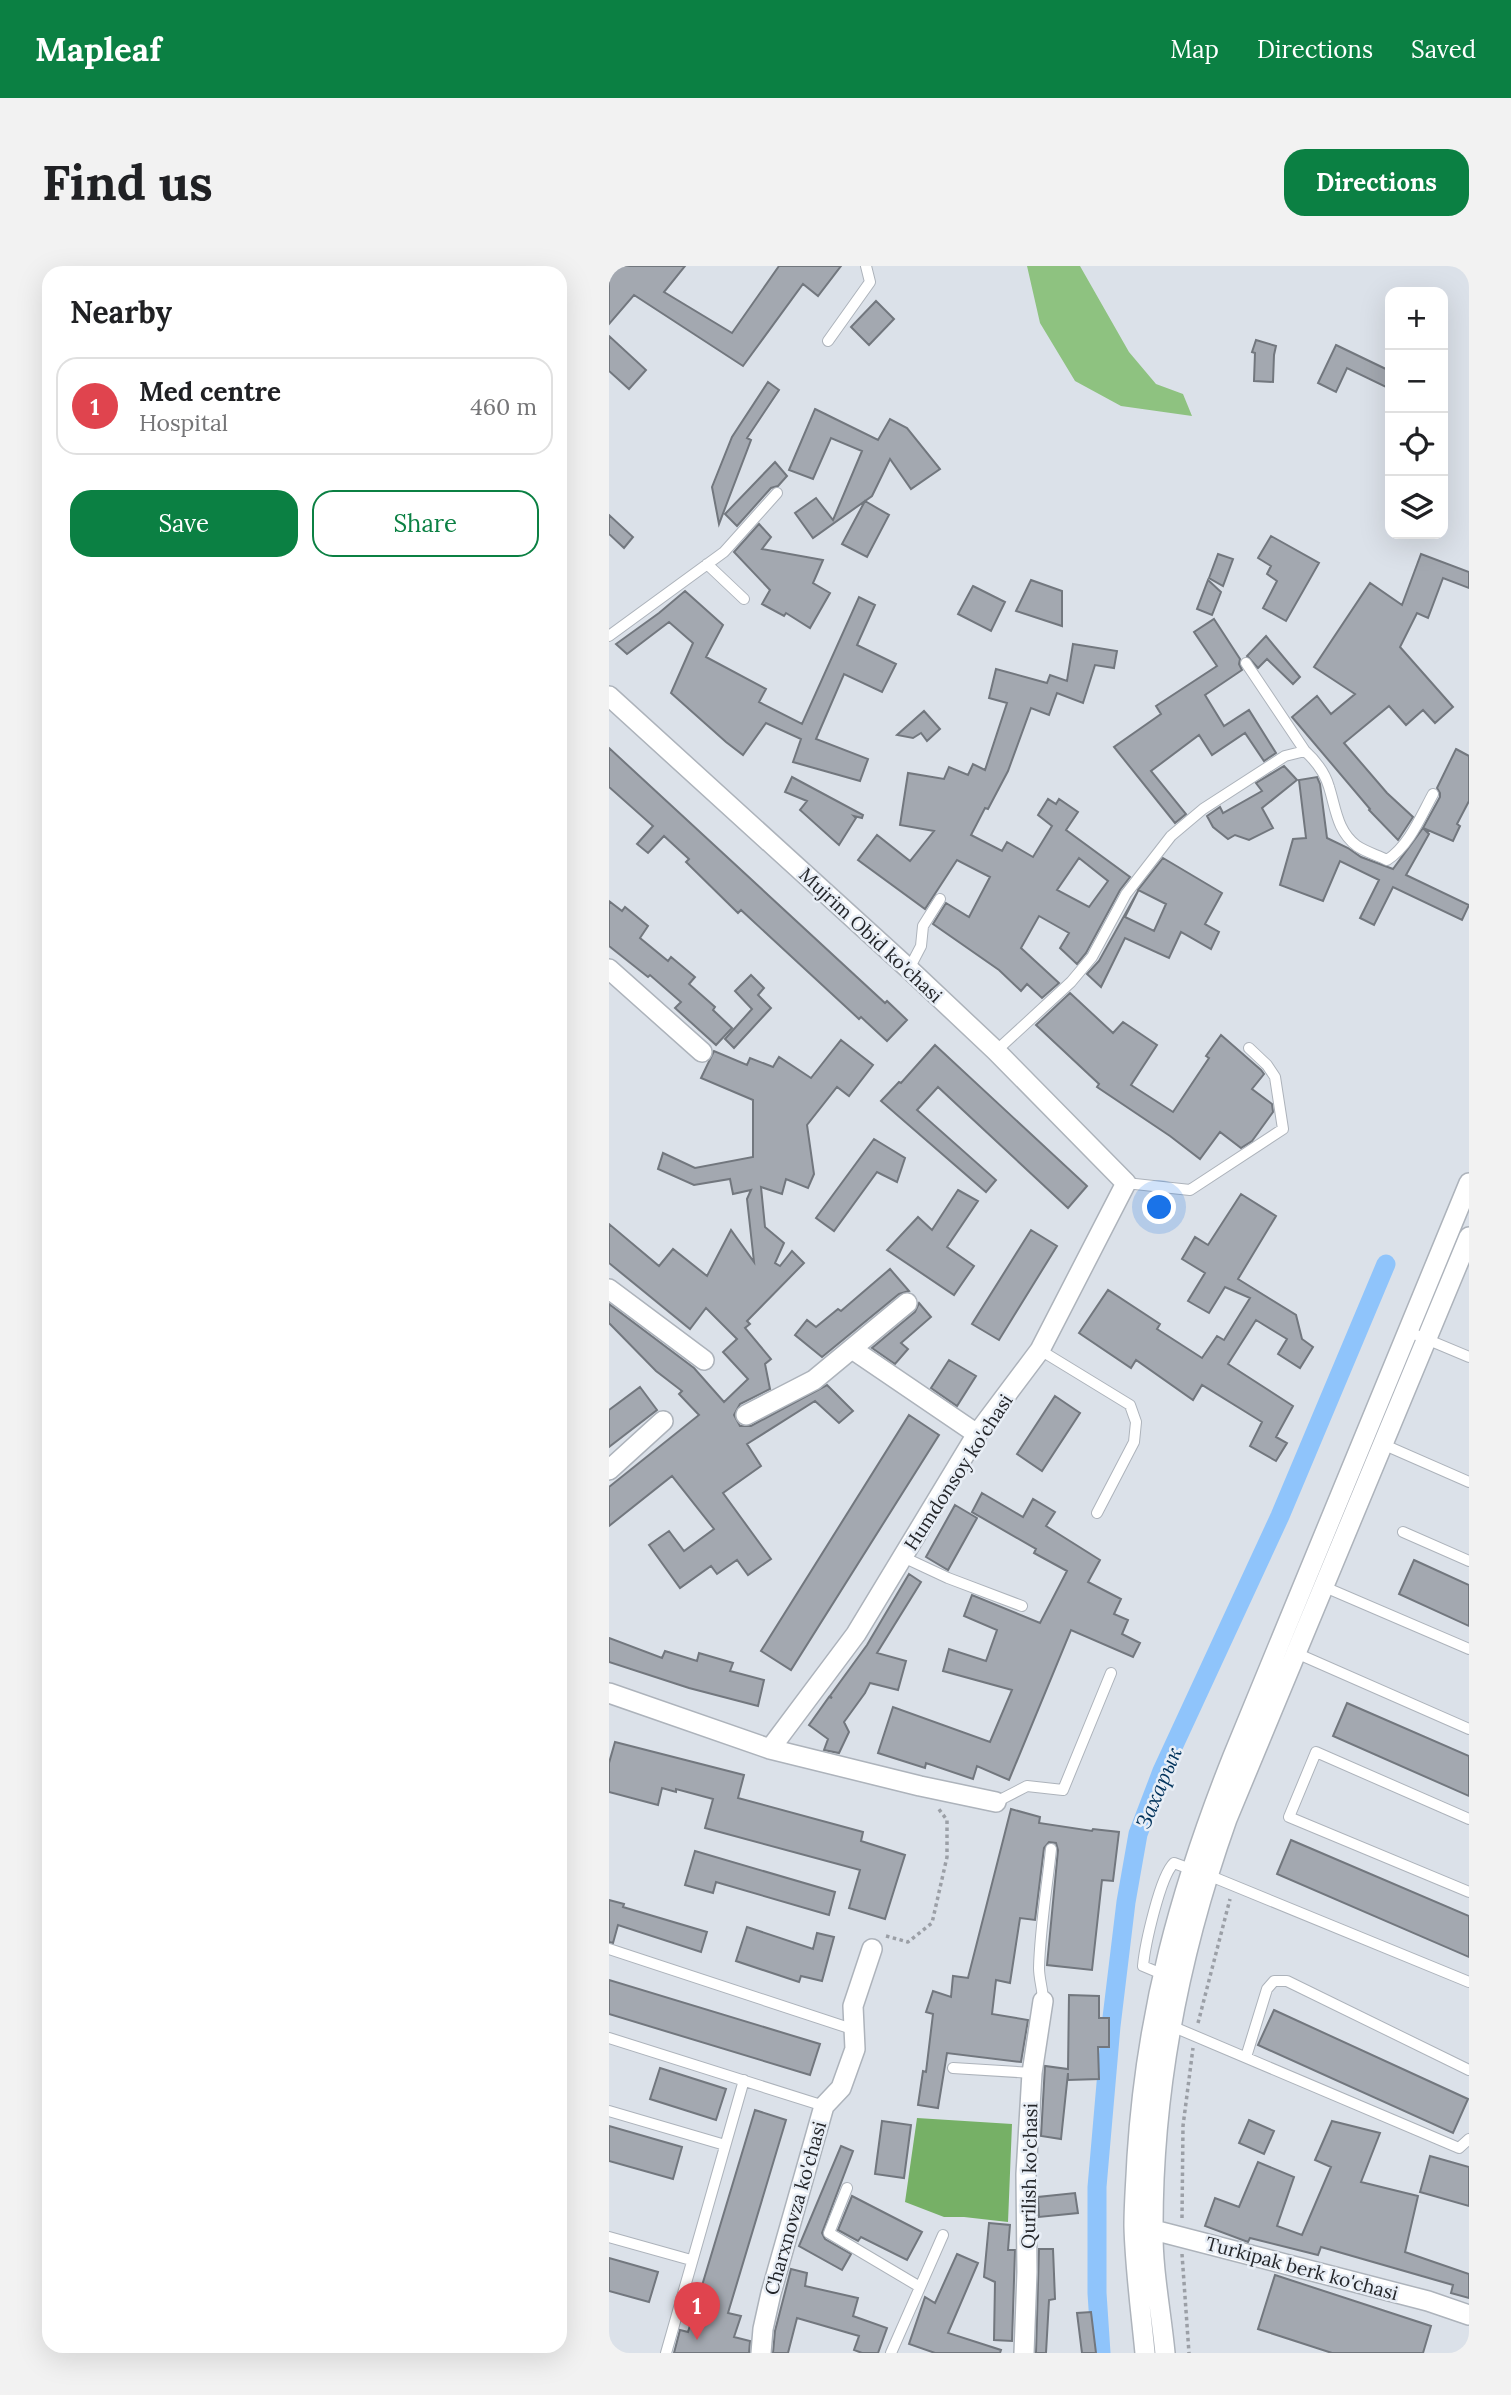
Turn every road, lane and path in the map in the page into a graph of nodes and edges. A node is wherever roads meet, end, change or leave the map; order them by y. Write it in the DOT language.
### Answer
graph roads {
  1 [pos="866,266"];
  2 [pos="828,341"];
  3 [pos="777,493"];
  4 [pos="706,564"];
  5 [pos="744,599"];
  6 [pos="609,636"];
  7 [pos="1246,663"];
  8 [pos="609,696"];
  9 [pos="1305,751"];
  10 [pos="1433,794"];
  11 [pos="940,899"];
  12 [pos="609,969"];
  13 [pos="909,969"];
  14 [pos="1249,1048"];
  15 [pos="996,1051"];
  16 [pos="702,1052"];
  17 [pos="1126,1183"];
  18 [pos="1469,1183"];
  19 [pos="1469,1237"];
  20 [pos="609,1289"];
  21 [pos="907,1303"];
  22 [pos="1407,1331"];
  23 [pos="1427,1339"];
  24 [pos="852,1349"];
  25 [pos="1040,1350"];
  26 [pos="1469,1357"];
  27 [pos="704,1360"];
  28 [pos="746,1415"];
  29 [pos="663,1421"];
  30 [pos="977,1434"];
  31 [pos="1364,1436"];
  32 [pos="1383,1444"];
  33 [pos="609,1470"];
  34 [pos="1469,1482"];
  35 [pos="1097,1513"];
  36 [pos="1402,1532"];
  37 [pos="903,1557"];
  38 [pos="1469,1561"];
  39 [pos="1315,1583"];
  40 [pos="1022,1605"];
  41 [pos="1287,1648"];
  42 [pos="1469,1649"];
  43 [pos="1111,1672"];
  44 [pos="609,1693"];
  45 [pos="1469,1729"];
  46 [pos="770,1749"];
  47 [pos="920,1786"];
  48 [pos="996,1802"];
  49 [pos="1469,1819"];
  50 [pos="1051,1849"];
  51 [pos="1199,1872"];
  52 [pos="1234,1884"];
  53 [pos="1469,1892"];
  54 [pos="877,1942"];
  55 [pos="609,1949"];
  56 [pos="1469,1982"];
  57 [pos="1043,2001"];
  58 [pos="1161,2023"];
  59 [pos="855,2030"];
  60 [pos="1195,2035"];
  61 [pos="609,2038"];
  62 [pos="1246,2057"];
  63 [pos="953,2068"];
  64 [pos="1469,2070"];
  65 [pos="1032,2073"];
  66 [pos="744,2080"];
  67 [pos="824,2106"];
  68 [pos="609,2111"];
  69 [pos="1469,2138"];
  70 [pos="725,2145"];
  71 [pos="847,2188"];
  72 [pos="1143,2228"];
  73 [pos="943,2235"];
  74 [pos="1181,2236"];
  75 [pos="609,2237"];
  76 [pos="691,2260"];
  77 [pos="920,2287"];
  78 [pos="1469,2315"];
  79 [pos="609,2351"];
  80 [pos="615,2353"];
  81 [pos="666,2353"];
  82 [pos="761,2353"];
  83 [pos="891,2353"];
  84 [pos="1024,2353"];
  85 [pos="1145,2353"];
  86 [pos="1165,2353"];
  87 [pos="1189,2353"];
  1 -- 2 [label="lane"];
  3 -- 4 [label="lane"];
  4 -- 5 [label="lane"];
  4 -- 6 [label="lane"];
  7 -- 9 [label="lane"];
  8 -- 13 [label="street, Mujrim Obid ko'chasi"];
  9 -- 10 [label="lane"];
  9 -- 15 [label="lane"];
  11 -- 13 [label="lane"];
  12 -- 16 [label="street"];
  13 -- 15 [label="street, Mujrim Obid ko'chasi"];
  14 -- 17 [label="lane"];
  15 -- 17 [label="street, Mujrim Obid ko'chasi"];
  17 -- 25 [label="street, Humdonsoy ko'chasi"];
  18 -- 22 [label="street"];
  19 -- 23 [label="street"];
  20 -- 27 [label="street"];
  21 -- 24 [label="street"];
  22 -- 23 [label="lane"];
  22 -- 31 [label="street"];
  23 -- 26 [label="lane"];
  23 -- 32 [label="street"];
  24 -- 28 [label="street"];
  24 -- 30 [label="street"];
  25 -- 30 [label="street, Humdonsoy ko'chasi"];
  25 -- 35 [label="lane"];
  29 -- 33 [label="street"];
  30 -- 37 [label="street, Humdonsoy ko'chasi"];
  31 -- 32 [label="lane"];
  31 -- 39 [label="street"];
  32 -- 34 [label="lane"];
  32 -- 39 [label="street"];
  36 -- 38 [label="lane"];
  37 -- 40 [label="lane"];
  37 -- 46 [label="street, Humdonsoy ko'chasi"];
  39 -- 41 [label="street"];
  39 -- 42 [label="lane"];
  41 -- 45 [label="lane"];
  41 -- 51 [label="street"];
  43 -- 48 [label="lane"];
  44 -- 46 [label="street"];
  46 -- 47 [label="street"];
  47 -- 48 [label="street"];
  47 -- 54 [label="path"];
  49 -- 53 [label="lane"];
  50 -- 57 [label="lane"];
  51 -- 52 [label="lane"];
  51 -- 58 [label="street"];
  51 -- 58 [label="street"];
  52 -- 56 [label="lane"];
  52 -- 60 [label="path"];
  54 -- 59 [label="street, Charxnovza ko'chasi"];
  55 -- 59 [label="lane"];
  57 -- 65 [label="street, Qurilish ko'chasi"];
  58 -- 60 [label="lane"];
  58 -- 72 [label="street"];
  59 -- 67 [label="street, Charxnovza ko'chasi"];
  60 -- 62 [label="lane"];
  60 -- 74 [label="path"];
  61 -- 66 [label="lane"];
  62 -- 64 [label="lane"];
  62 -- 69 [label="lane"];
  63 -- 65 [label="lane"];
  65 -- 84 [label="street, Qurilish ko'chasi"];
  66 -- 67 [label="lane"];
  66 -- 70 [label="lane"];
  67 -- 82 [label="street, Charxnovza ko'chasi"];
  68 -- 70 [label="lane"];
  70 -- 76 [label="lane"];
  71 -- 77 [label="lane"];
  72 -- 74 [label="street, Turkipak berk ko'chasi"];
  72 -- 85 [label="street"];
  72 -- 86 [label="street"];
  73 -- 77 [label="lane"];
  74 -- 78 [label="street, Turkipak berk ko'chasi"];
  74 -- 87 [label="path"];
  75 -- 76 [label="lane"];
  76 -- 81 [label="lane"];
  77 -- 83 [label="lane"];
  79 -- 80 [label="path"];
}
